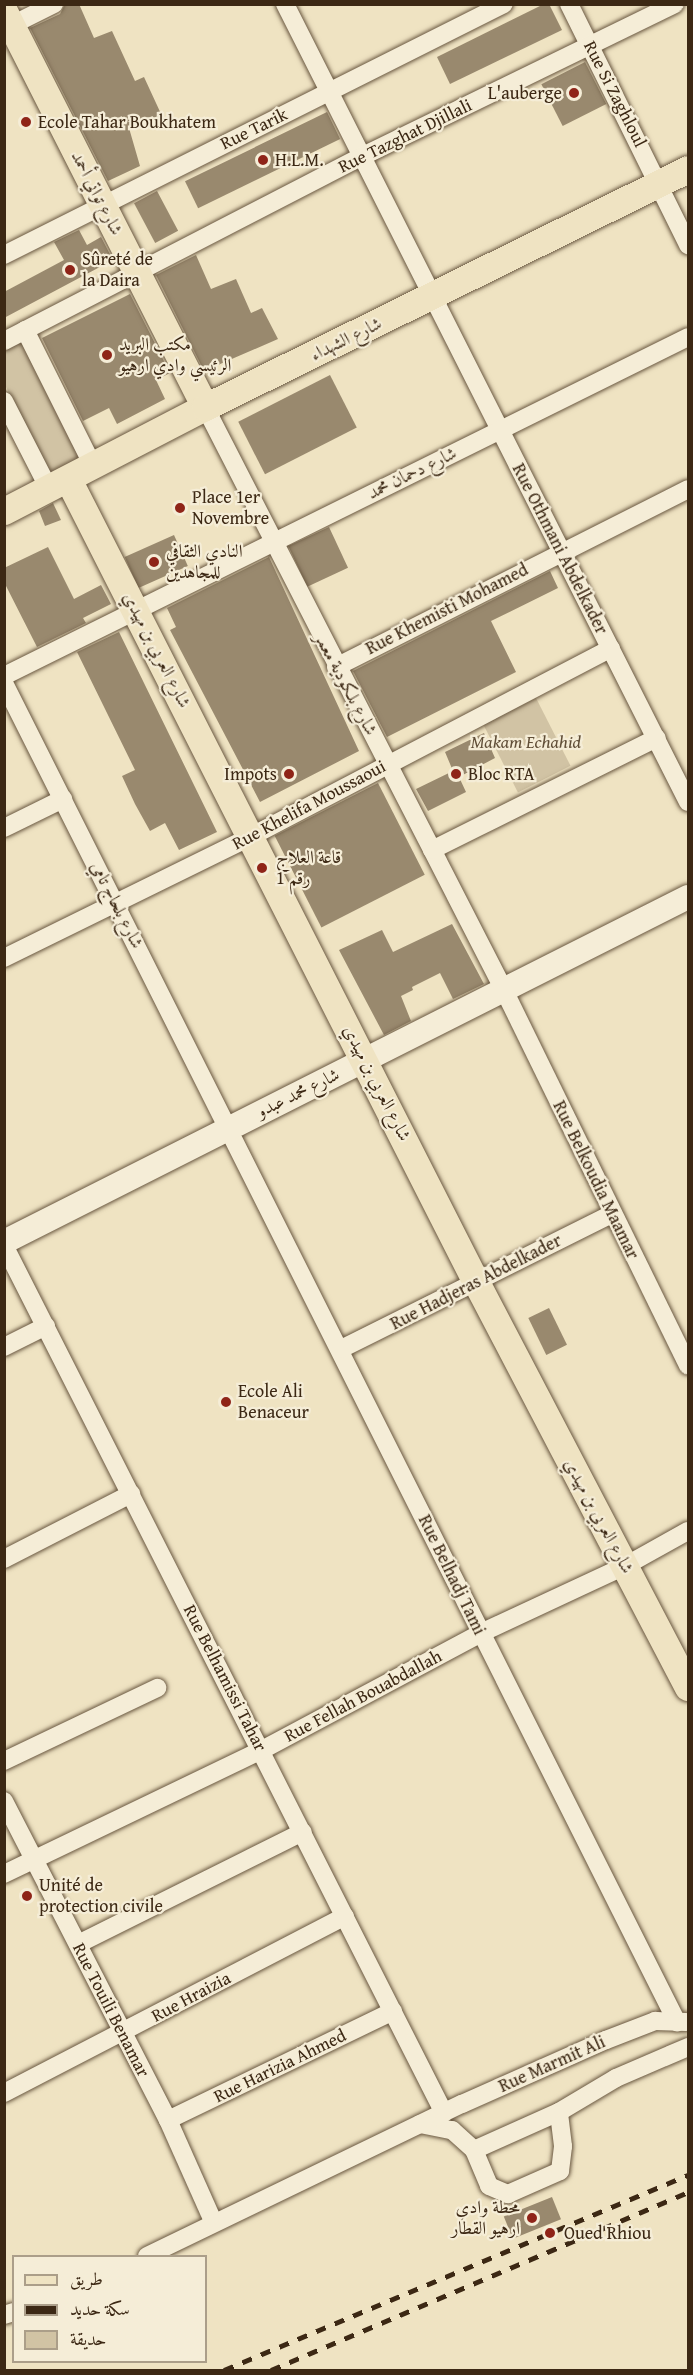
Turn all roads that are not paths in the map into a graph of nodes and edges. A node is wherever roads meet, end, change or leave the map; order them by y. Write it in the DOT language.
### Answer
graph roads {
  1 [pos="54,4"];
  2 [pos="285,4"];
  3 [pos="504,4"];
  4 [pos="569,4"];
  5 [pos="675,4"];
  6 [pos="7,22"];
  7 [pos="591,47"];
  8 [pos="329,92"];
  9 [pos="361,157"];
  10 [pos="688,170"];
  11 [pos="660,184"];
  12 [pos="102,204"];
  13 [pos="688,245"];
  14 [pos="4,255"];
  15 [pos="138,271"];
  16 [pos="432,297"];
  17 [pos="25,330"];
  18 [pos="688,337"];
  19 [pos="4,341"];
  20 [pos="4,401"];
  21 [pos="205,407"];
  22 [pos="499,430"];
  23 [pos="93,466"];
  24 [pos="59,484"];
  25 [pos="688,489"];
  26 [pos="4,511"];
  27 [pos="272,543"];
  28 [pos="560,550"];
  29 [pos="137,611"];
  30 [pos="611,648"];
  31 [pos="336,667"];
  32 [pos="4,676"];
  33 [pos="4,683"];
  34 [pos="657,738"];
  35 [pos="387,764"];
  36 [pos="63,799"];
  37 [pos="688,802"];
  38 [pos="4,828"];
  39 [pos="252,836"];
  40 [pos="432,850"];
  41 [pos="688,897"];
  42 [pos="116,902"];
  43 [pos="4,958"];
  44 [pos="505,992"];
  45 [pos="366,1061"];
  46 [pos="229,1127"];
  47 [pos="612,1214"];
  48 [pos="4,1243"];
  49 [pos="476,1282"];
  50 [pos="46,1326"];
  51 [pos="4,1347"];
  52 [pos="341,1349"];
  53 [pos="688,1366"];
  54 [pos="131,1494"];
  55 [pos="688,1531"];
  56 [pos="4,1559"];
  57 [pos="626,1566"];
  58 [pos="481,1633"];
  59 [pos="688,1687"];
  60 [pos="157,1688"];
  61 [pos="262,1750"];
  62 [pos="4,1761"];
  63 [pos="4,1801"];
  64 [pos="303,1832"];
  65 [pos="34,1859"];
  66 [pos="4,1874"];
  67 [pos="345,1917"];
  68 [pos="78,1944"];
  69 [pos="393,2011"];
  70 [pos="683,2022"];
  71 [pos="123,2033"];
  72 [pos="688,2047"];
  73 [pos="4,2093"];
  74 [pos="559,2112"];
  75 [pos="444,2113"];
  76 [pos="168,2120"];
  77 [pos="420,2124"];
  78 [pos="474,2150"];
  79 [pos="213,2221"];
  80 [pos="149,2255"];
  1 -- 6 [label="street"];
  2 -- 8 [label="street, Rue Othmani Abdelkader"];
  3 -- 8 [label="street, Rue Tarik"];
  4 -- 7 [label="street, Rue Si Zaghloul"];
  5 -- 7 [label="street, Rue Tazghat Djillali"];
  6 -- 12 [label="main road, شارع تواتي أحمد"];
  7 -- 9 [label="street, Rue Tazghat Djillali"];
  7 -- 11 [label="street, Rue Si Zaghloul"];
  8 -- 9 [label="street, Rue Othmani Abdelkader"];
  8 -- 12 [label="street, Rue Tarik"];
  9 -- 15 [label="street, Rue Tazghat Djillali"];
  9 -- 16 [label="street, Rue Othmani Abdelkader"];
  10 -- 11 [label="main road, شارع الشهداء"];
  11 -- 13 [label="street, Rue Si Zaghloul"];
  11 -- 16 [label="main road, شارع الشهداء"];
  12 -- 14 [label="street, Rue Tarik"];
  12 -- 15 [label="main road, شارع تواتي أحمد"];
  15 -- 17 [label="street, Rue Tazghat Djillali"];
  15 -- 21 [label="main road, شارع تواتي أحمد"];
  16 -- 21 [label="main road, شارع الشهداء"];
  16 -- 22 [label="street, Rue Othmani Abdelkader"];
  17 -- 19 [label="street, Rue Tazghat Djillali"];
  17 -- 23 [label="street"];
  18 -- 22 [label="street, شارع دحمان محمد"];
  20 -- 24 [label="street"];
  21 -- 23 [label="main road, شارع الشهداء"];
  21 -- 27 [label="street, شارع بلكودية معمر"];
  22 -- 27 [label="street, شارع دحمان محمد"];
  22 -- 28 [label="street, Rue Othmani Abdelkader"];
  23 -- 24 [label="main road, شارع الشهداء"];
  24 -- 26 [label="main road, شارع الشهداء"];
  24 -- 29 [label="main road, شارع العربي بن مهيدي"];
  25 -- 28 [label="street, Rue Khemisti Mohamed"];
  27 -- 29 [label="street, شارع دحمان محمد"];
  27 -- 31 [label="street, شارع بلكودية معمر"];
  28 -- 30 [label="street, Rue Othmani Abdelkader"];
  28 -- 31 [label="street, Rue Khemisti Mohamed"];
  29 -- 32 [label="street, شارع دحمان محمد"];
  29 -- 39 [label="main road, شارع العربي بن مهيدي"];
  30 -- 34 [label="street, Rue Othmani Abdelkader"];
  30 -- 35 [label="street, Rue Khelifa Moussaoui"];
  31 -- 35 [label="street, شارع بلكودية معمر"];
  33 -- 36 [label="street, شارع بلحاج تامي"];
  34 -- 37 [label="street, Rue Othmani Abdelkader"];
  34 -- 40 [label="street"];
  35 -- 39 [label="street, Rue Khelifa Moussaoui"];
  35 -- 40 [label="street, شارع بلكودية معمر"];
  36 -- 38 [label="street"];
  36 -- 42 [label="street, شارع بلحاج تامي"];
  39 -- 42 [label="street, Rue Khelifa Moussaoui"];
  39 -- 45 [label="main road, شارع العربي بن مهيدي"];
  40 -- 44 [label="street, شارع بلكودية معمر"];
  41 -- 44 [label="street, شارع محمد عبدو"];
  42 -- 43 [label="street, Rue Khelifa Moussaoui"];
  42 -- 46 [label="street, شارع بلحاج تامي"];
  44 -- 45 [label="street, شارع محمد عبدو"];
  44 -- 47 [label="street, Rue Belkoudia Maamar"];
  45 -- 46 [label="street, شارع محمد عبدو"];
  45 -- 49 [label="main road, شارع العربي بن مهيدي"];
  46 -- 48 [label="street, شارع محمد عبدو"];
  46 -- 52 [label="street, Rue Belhadj Tami"];
  47 -- 49 [label="street, Rue Hadjeras Abdelkader"];
  47 -- 53 [label="street, Rue Belkoudia Maamar"];
  48 -- 50 [label="street, Rue Belhamissi Tahar"];
  49 -- 52 [label="street, Rue Hadjeras Abdelkader"];
  49 -- 57 [label="main road, شارع العربي بن مهيدي"];
  50 -- 51 [label="street"];
  50 -- 54 [label="street, Rue Belhamissi Tahar"];
  52 -- 58 [label="street, Rue Belhadj Tami"];
  54 -- 56 [label="street"];
  54 -- 61 [label="street, Rue Belhamissi Tahar"];
  55 -- 57 [label="street, Rue Fellah Bouabdallah"];
  57 -- 58 [label="street, Rue Fellah Bouabdallah"];
  57 -- 59 [label="main road, شارع العربي بن مهيدي"];
  58 -- 61 [label="street, Rue Fellah Bouabdallah"];
  58 -- 70 [label="street, Rue Belhadj Tami"];
  60 -- 62 [label="street"];
  61 -- 64 [label="street, Rue Belhamissi Tahar"];
  61 -- 65 [label="street, Rue Fellah Bouabdallah"];
  63 -- 65 [label="street, Rue Touili Benamar"];
  64 -- 67 [label="street, Rue Belhamissi Tahar"];
  64 -- 68 [label="street"];
  65 -- 66 [label="street, Rue Fellah Bouabdallah"];
  65 -- 68 [label="street, Rue Touili Benamar"];
  67 -- 69 [label="street, Rue Belhamissi Tahar"];
  67 -- 71 [label="street, Rue Hraizia"];
  68 -- 71 [label="street, Rue Touili Benamar"];
  69 -- 75 [label="street, Rue Belhamissi Tahar"];
  69 -- 76 [label="street, Rue Harizia Ahmed"];
  70 -- 75 [label="street, Rue Marmit Ali"];
  71 -- 73 [label="street, Rue Hraizia"];
  71 -- 76 [label="street, Rue Touili Benamar"];
  72 -- 74 [label="street"];
  74 -- 78 [label="street"];
  74 -- 78 [label="street"];
  75 -- 77 [label="street, Rue Marmit Ali"];
  76 -- 79 [label="street, Rue Touili Benamar"];
  77 -- 78 [label="street"];
  77 -- 79 [label="street, Rue Marmit Ali"];
  79 -- 80 [label="street, Rue Marmit Ali"];
}
